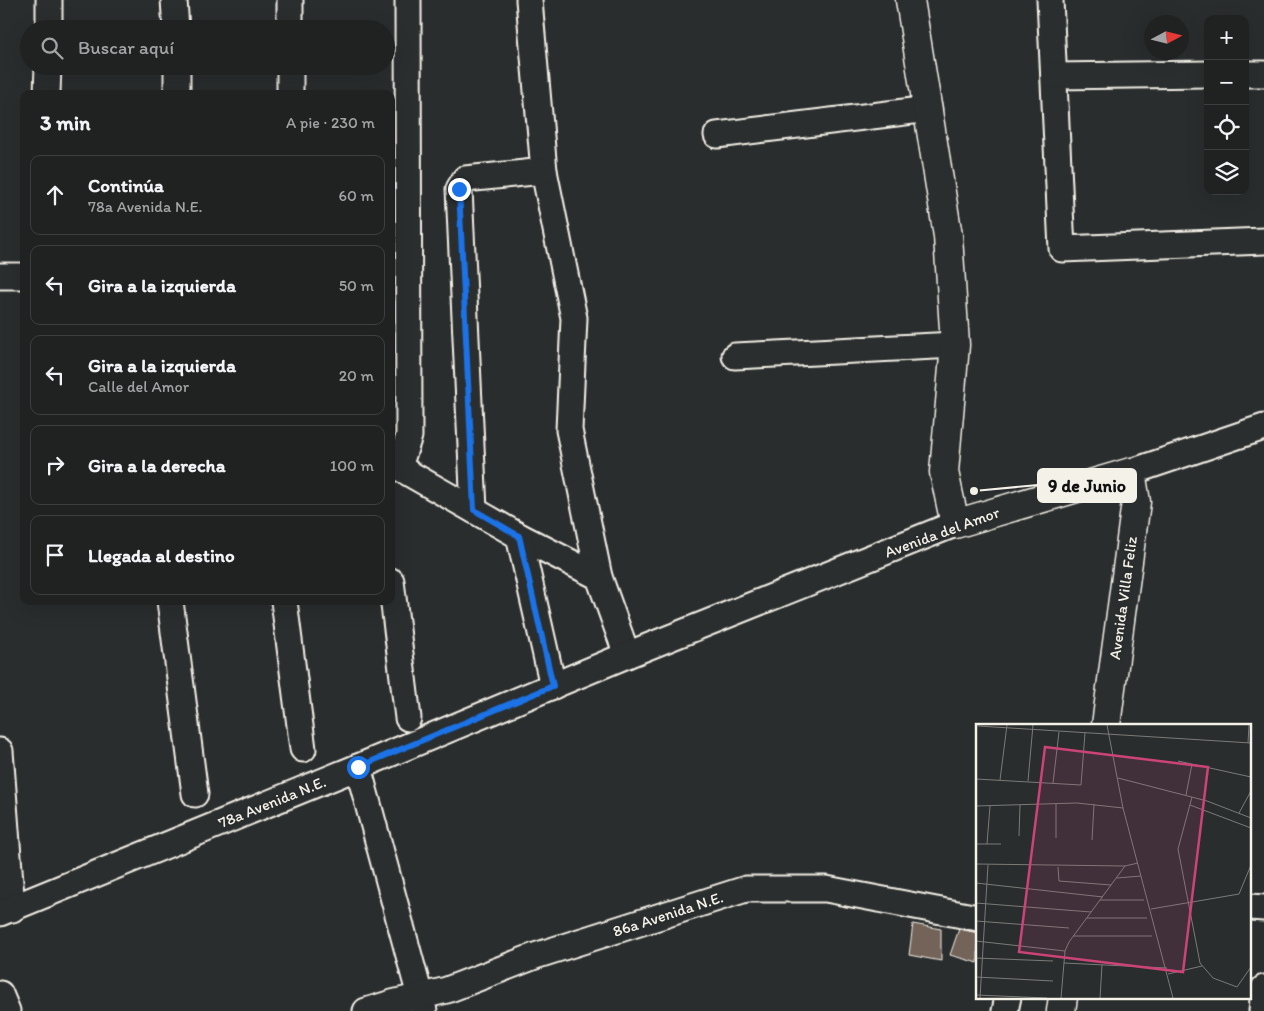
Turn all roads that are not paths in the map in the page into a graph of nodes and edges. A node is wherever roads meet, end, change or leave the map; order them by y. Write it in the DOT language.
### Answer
graph roads {
  1 [pos="49,0"];
  2 [pos="174,0"];
  3 [pos="290,0"];
  4 [pos="408,0"];
  5 [pos="529,0"];
  6 [pos="910,0"];
  7 [pos="1050,0"];
  8 [pos="49,20"];
  9 [pos="175,20"];
  10 [pos="290,20"];
  11 [pos="1204,74"];
  12 [pos="1249,74"];
  13 [pos="1264,74"];
  14 [pos="48,75"];
  15 [pos="177,75"];
  16 [pos="290,75"];
  17 [pos="1054,76"];
  18 [pos="47,90"];
  19 [pos="177,90"];
  20 [pos="290,90"];
  21 [pos="929,109"];
  22 [pos="717,135"];
  23 [pos="544,171"];
  24 [pos="1264,241"];
  25 [pos="0,276"];
  26 [pos="20,276"];
  27 [pos="955,344"];
  28 [pos="735,356"];
  29 [pos="1264,427"];
  30 [pos="395,465"];
  31 [pos="1131,472"];
  32 [pos="474,510"];
  33 [pos="955,524"];
  34 [pos="519,536"];
  35 [pos="599,577"];
  36 [pos="171,605"];
  37 [pos="285,605"];
  38 [pos="394,605"];
  39 [pos="626,654"];
  40 [pos="553,686"];
  41 [pos="408,718"];
  42 [pos="1106,724"];
  43 [pos="303,749"];
  44 [pos="0,751"];
  45 [pos="358,767"];
  46 [pos="195,794"];
  47 [pos="6,911"];
  48 [pos="976,918"];
  49 [pos="1264,988"];
  50 [pos="0,994"];
  51 [pos="1008,998"];
  52 [pos="1063,998"];
  53 [pos="422,1004"];
  54 [pos="6,1011"];
  55 [pos="366,1011"];
  56 [pos="1005,1011"];
  57 [pos="1061,1011"];
  58 [pos="1262,1011"];
  1 -- 8 [label="street"];
  2 -- 9 [label="street"];
  3 -- 10 [label="street"];
  4 -- 30 [label="street"];
  5 -- 23 [label="street"];
  6 -- 21 [label="street"];
  7 -- 17 [label="street"];
  11 -- 17 [label="street"];
  12 -- 13 [label="street"];
  14 -- 18 [label="street"];
  15 -- 19 [label="street"];
  16 -- 20 [label="street"];
  17 -- 24 [label="street"];
  21 -- 22 [label="street"];
  21 -- 27 [label="street"];
  23 -- 32 [label="street"];
  23 -- 35 [label="street"];
  25 -- 26 [label="street"];
  27 -- 28 [label="street"];
  27 -- 33 [label="street"];
  29 -- 31 [label="street, Avenida del Amor"];
  30 -- 32 [label="street"];
  31 -- 33 [label="street, Avenida del Amor"];
  31 -- 42 [label="street, Avenida Villa Feliz"];
  32 -- 34 [label="street"];
  33 -- 39 [label="street, Avenida del Amor"];
  34 -- 35 [label="street"];
  34 -- 40 [label="street"];
  35 -- 39 [label="street"];
  36 -- 46 [label="street"];
  37 -- 43 [label="street"];
  38 -- 41 [label="street"];
  39 -- 40 [label="street, 78a Avenida N.E."];
  40 -- 45 [label="street, 78a Avenida N.E."];
  44 -- 47 [label="street"];
  45 -- 47 [label="street, 78a Avenida N.E."];
  45 -- 53 [label="street"];
  48 -- 53 [label="street, 86a Avenida N.E."];
  49 -- 58 [label="street"];
  50 -- 54 [label="street"];
  51 -- 56 [label="street"];
  52 -- 57 [label="street"];
  53 -- 55 [label="street, 86a Avenida N.E."];
}
